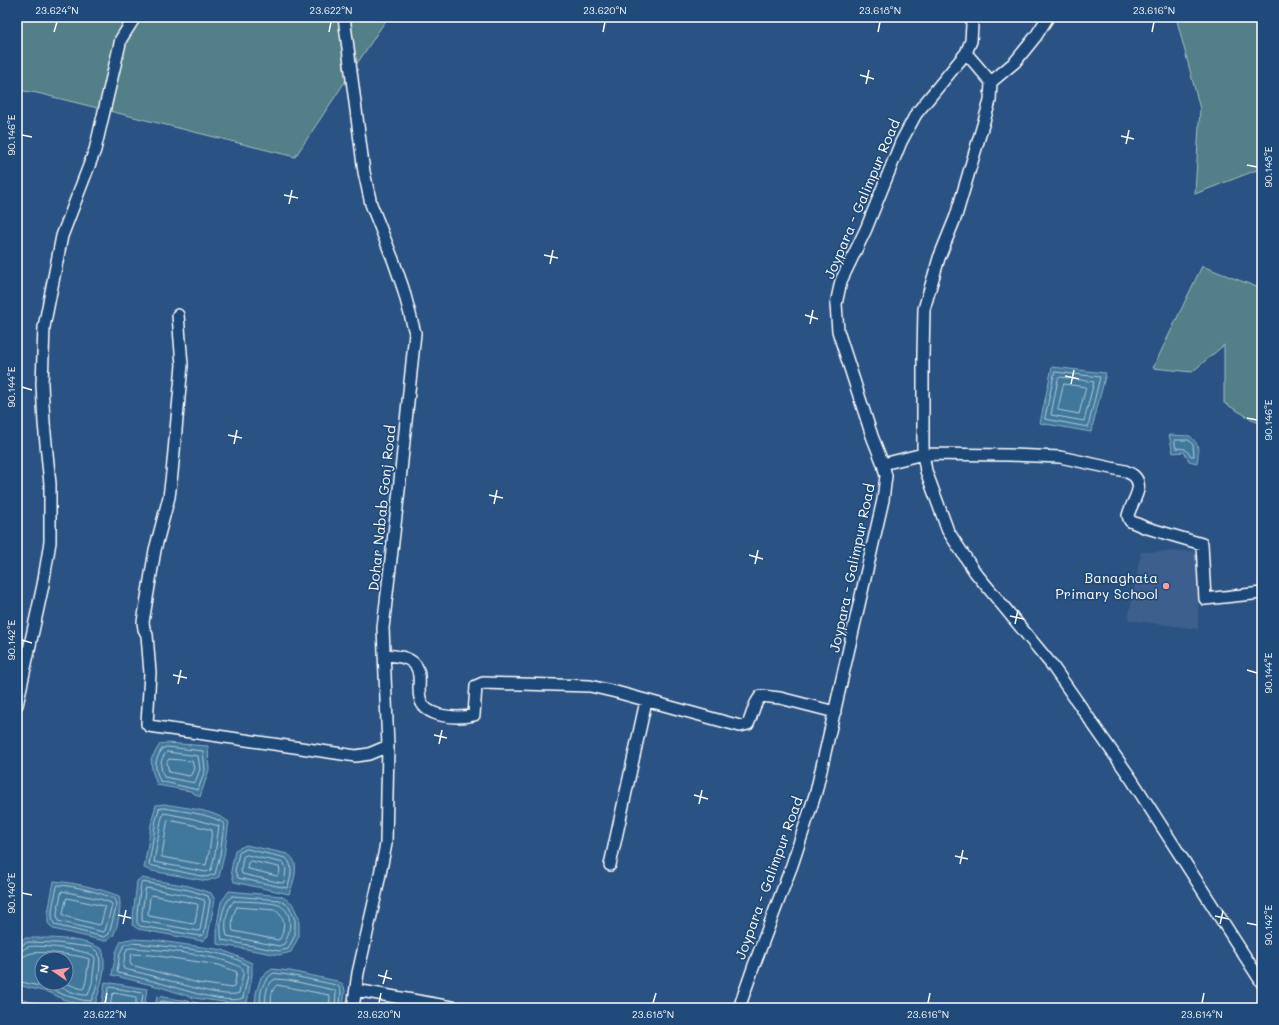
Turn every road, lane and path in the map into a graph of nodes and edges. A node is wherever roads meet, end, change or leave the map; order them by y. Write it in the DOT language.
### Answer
graph roads {
  1 [pos="135,17"];
  2 [pos="344,17"];
  3 [pos="971,17"];
  4 [pos="1048,17"];
  5 [pos="966,54"];
  6 [pos="991,82"];
  7 [pos="178,315"];
  8 [pos="923,454"];
  9 [pos="883,464"];
  10 [pos="1262,593"];
  11 [pos="384,655"];
  12 [pos="646,701"];
  13 [pos="17,705"];
  14 [pos="835,712"];
  15 [pos="388,746"];
  16 [pos="610,865"];
  17 [pos="1262,983"];
  18 [pos="356,990"];
  19 [pos="353,1008"];
  20 [pos="457,1008"];
  21 [pos="739,1008"];
  1 -- 13 [label="street"];
  2 -- 11 [label="street, Dohar Nabab Gonj Road"];
  3 -- 5 [label="street, Joypara - Galimpur Road"];
  4 -- 6 [label="street"];
  5 -- 6 [label="street"];
  5 -- 9 [label="street, Joypara - Galimpur Road"];
  6 -- 8 [label="street"];
  7 -- 15 [label="street"];
  8 -- 9 [label="street"];
  8 -- 10 [label="street"];
  8 -- 17 [label="street"];
  9 -- 14 [label="street, Joypara - Galimpur Road"];
  11 -- 12 [label="street"];
  11 -- 15 [label="street, Dohar Nabab Gonj Road"];
  12 -- 14 [label="street"];
  12 -- 16 [label="street"];
  14 -- 21 [label="street, Joypara - Galimpur Road"];
  15 -- 18 [label="street, Dohar Nabab Gonj Road"];
  18 -- 19 [label="street, Dohar Nabab Gonj Road"];
  18 -- 20 [label="street"];
}
